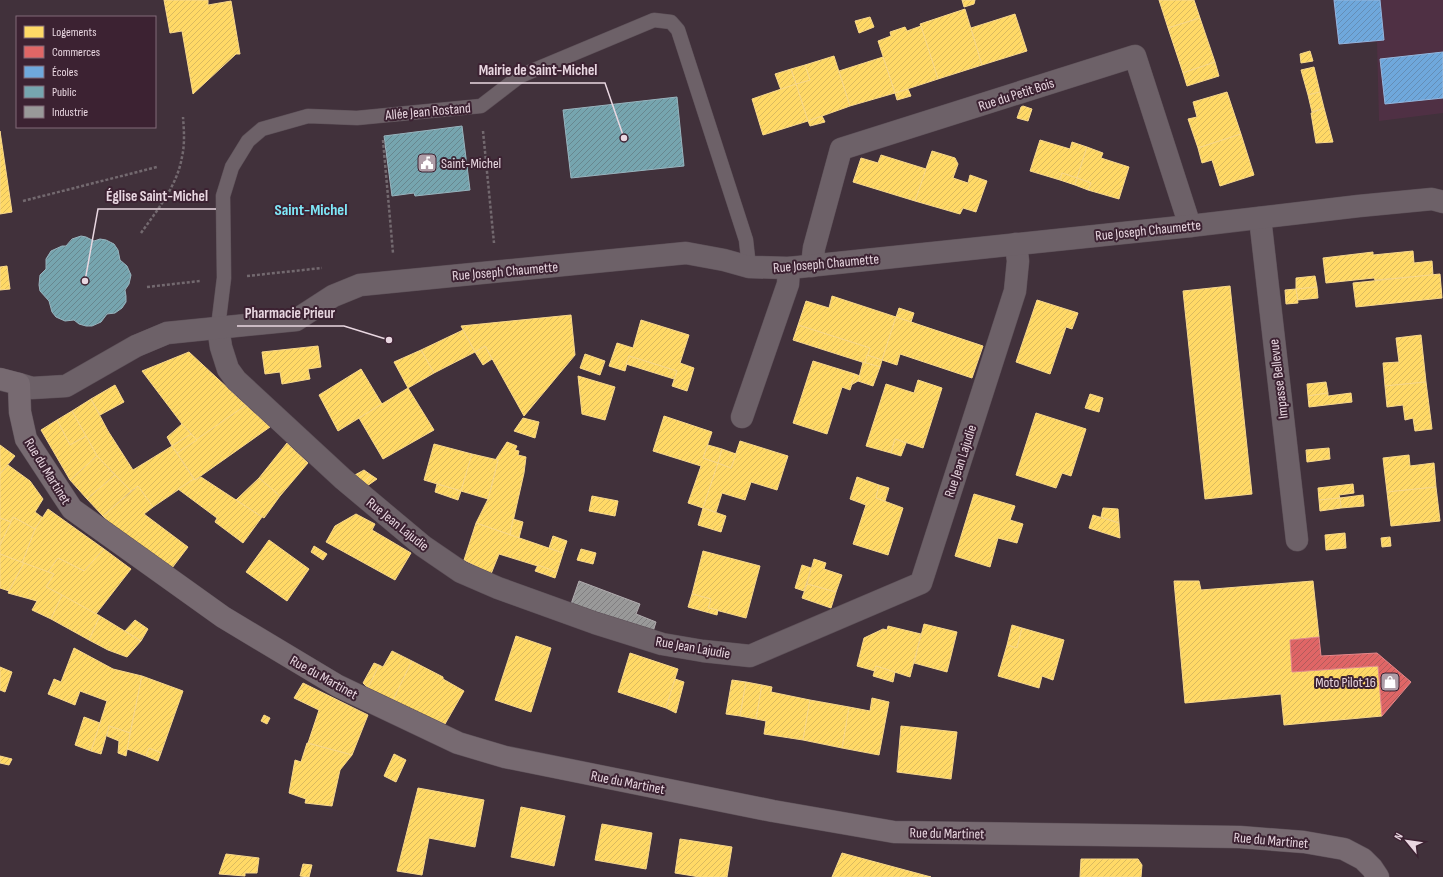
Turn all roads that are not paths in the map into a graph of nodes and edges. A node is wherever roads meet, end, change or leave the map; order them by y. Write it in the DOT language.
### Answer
graph roads {
  1 [pos="1443,202"];
  2 [pos="1260,218"];
  3 [pos="1190,226"];
  4 [pos="1016,244"];
  5 [pos="812,266"];
  6 [pos="749,268"];
  7 [pos="789,268"];
  8 [pos="218,327"];
  9 [pos="9,382"];
  10 [pos="742,417"];
  11 [pos="1297,540"];
  12 [pos="1378,877"];
  1 -- 2 [label="street, Rue Joseph Chaumette"];
  2 -- 3 [label="street, Rue Joseph Chaumette"];
  2 -- 11 [label="street, Impasse Bellevue"];
  3 -- 4 [label="street, Rue Joseph Chaumette"];
  3 -- 5 [label="street, Rue du Petit Bois"];
  4 -- 5 [label="street, Rue Joseph Chaumette"];
  4 -- 8 [label="street, Rue Jean Lajudie"];
  5 -- 7 [label="street, Rue Joseph Chaumette"];
  6 -- 7 [label="street, Rue Joseph Chaumette"];
  6 -- 8 [label="street, Rue Joseph Chaumette"];
  6 -- 8 [label="lane, Allée Jean Rostand"];
  7 -- 10 [label="street"];
  8 -- 9 [label="street, Rue Joseph Chaumette"];
  9 -- 12 [label="street, Rue du Martinet"];
}
